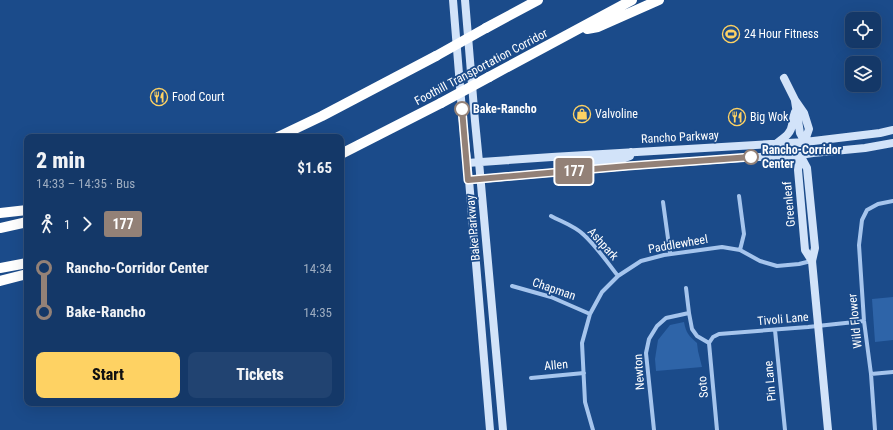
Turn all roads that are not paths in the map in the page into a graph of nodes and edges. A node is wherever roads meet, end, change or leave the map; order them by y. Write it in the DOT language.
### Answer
graph roads {
  1 [pos="453,0"];
  2 [pos="466,0"];
  3 [pos="530,0"];
  4 [pos="538,0"];
  5 [pos="632,0"];
  6 [pos="659,0"];
  7 [pos="486,28"];
  8 [pos="572,33"];
  9 [pos="784,78"];
  10 [pos="794,100"];
  11 [pos="796,111"];
  12 [pos="893,130"];
  13 [pos="284,134"];
  14 [pos="805,142"];
  15 [pos="893,142"];
  16 [pos="776,143"];
  17 [pos="344,152"];
  18 [pos="631,152"];
  19 [pos="800,155"];
  20 [pos="479,162"];
  21 [pos="467,163"];
  22 [pos="556,173"];
  23 [pos="481,179"];
  24 [pos="468,180"];
  25 [pos="739,196"];
  26 [pos="893,201"];
  27 [pos="663,202"];
  28 [pos="24,210"];
  29 [pos="0,213"];
  30 [pos="551,216"];
  31 [pos="24,223"];
  32 [pos="0,228"];
  33 [pos="740,250"];
  34 [pos="670,254"];
  35 [pos="812,261"];
  36 [pos="24,264"];
  37 [pos="0,268"];
  38 [pos="24,275"];
  39 [pos="618,276"];
  40 [pos="0,281"];
  41 [pos="512,286"];
  42 [pos="686,288"];
  43 [pos="689,313"];
  44 [pos="590,314"];
  45 [pos="864,320"];
  46 [pos="818,326"];
  47 [pos="775,330"];
  48 [pos="709,343"];
  49 [pos="893,372"];
  50 [pos="584,373"];
  51 [pos="871,374"];
  52 [pos="531,378"];
  53 [pos="490,430"];
  54 [pos="503,430"];
  55 [pos="593,430"];
  56 [pos="654,430"];
  57 [pos="717,430"];
  58 [pos="785,430"];
  59 [pos="828,430"];
  60 [pos="875,430"];
  1 -- 21 [label="main road, Bake Parkway"];
  2 -- 20 [label="main road, Bake Parkway"];
  3 -- 7 [label="highway"];
  4 -- 7 [label="highway"];
  5 -- 8 [label="highway, Foothill Transportation Corridor"];
  6 -- 8 [label="highway"];
  7 -- 13 [label="highway, bridge"];
  8 -- 17 [label="highway, Foothill Transportation Corridor, bridge"];
  9 -- 10 [label="main road"];
  10 -- 11 [label="main road"];
  10 -- 14 [label="main road"];
  11 -- 14 [label="main road"];
  11 -- 16 [label="main road"];
  12 -- 14 [label="main road, Rancho Parkway"];
  14 -- 16 [label="main road, Rancho Parkway"];
  14 -- 19 [label="main road"];
  15 -- 19 [label="main road, Rancho Parkway"];
  16 -- 18 [label="main road, Rancho Parkway"];
  18 -- 20 [label="main road, Rancho Parkway"];
  18 -- 22 [label="main road"];
  19 -- 22 [label="main road, Rancho Parkway"];
  19 -- 35 [label="main road, Greenleaf"];
  20 -- 21 [label="main road, Rancho Parkway"];
  20 -- 23 [label="main road, Bake Parkway"];
  21 -- 24 [label="main road, Bake Parkway"];
  22 -- 23 [label="main road, Rancho Parkway"];
  23 -- 24 [label="main road, Rancho Parkway"];
  23 -- 54 [label="main road, Bake Parkway"];
  24 -- 53 [label="main road, Bake Parkway"];
  25 -- 33 [label="street"];
  26 -- 45 [label="street, Wild Flower"];
  27 -- 34 [label="street"];
  28 -- 29 [label="highway"];
  30 -- 39 [label="street, Ashpark"];
  31 -- 32 [label="highway"];
  33 -- 34 [label="street, Paddlewheel"];
  33 -- 35 [label="street, Paddlewheel"];
  34 -- 39 [label="street, Paddlewheel"];
  35 -- 46 [label="main road, Greenleaf"];
  36 -- 37 [label="highway"];
  38 -- 40 [label="highway"];
  39 -- 44 [label="street, Paddlewheel"];
  41 -- 44 [label="street, Chapman"];
  42 -- 43 [label="street"];
  43 -- 48 [label="street"];
  43 -- 56 [label="street, Newton"];
  44 -- 50 [label="street, Paddlewheel"];
  45 -- 46 [label="street, Tivoli Lane"];
  45 -- 51 [label="street, Wild Flower"];
  46 -- 47 [label="street, Tivoli Lane"];
  46 -- 59 [label="main road, Greenleaf"];
  47 -- 48 [label="street, Tivoli Lane"];
  47 -- 58 [label="street, Pin Lane"];
  48 -- 57 [label="street, Soto"];
  49 -- 51 [label="street"];
  50 -- 52 [label="street, Allen"];
  50 -- 55 [label="street, Paddlewheel"];
  51 -- 60 [label="street, Wild Flower"];
}
